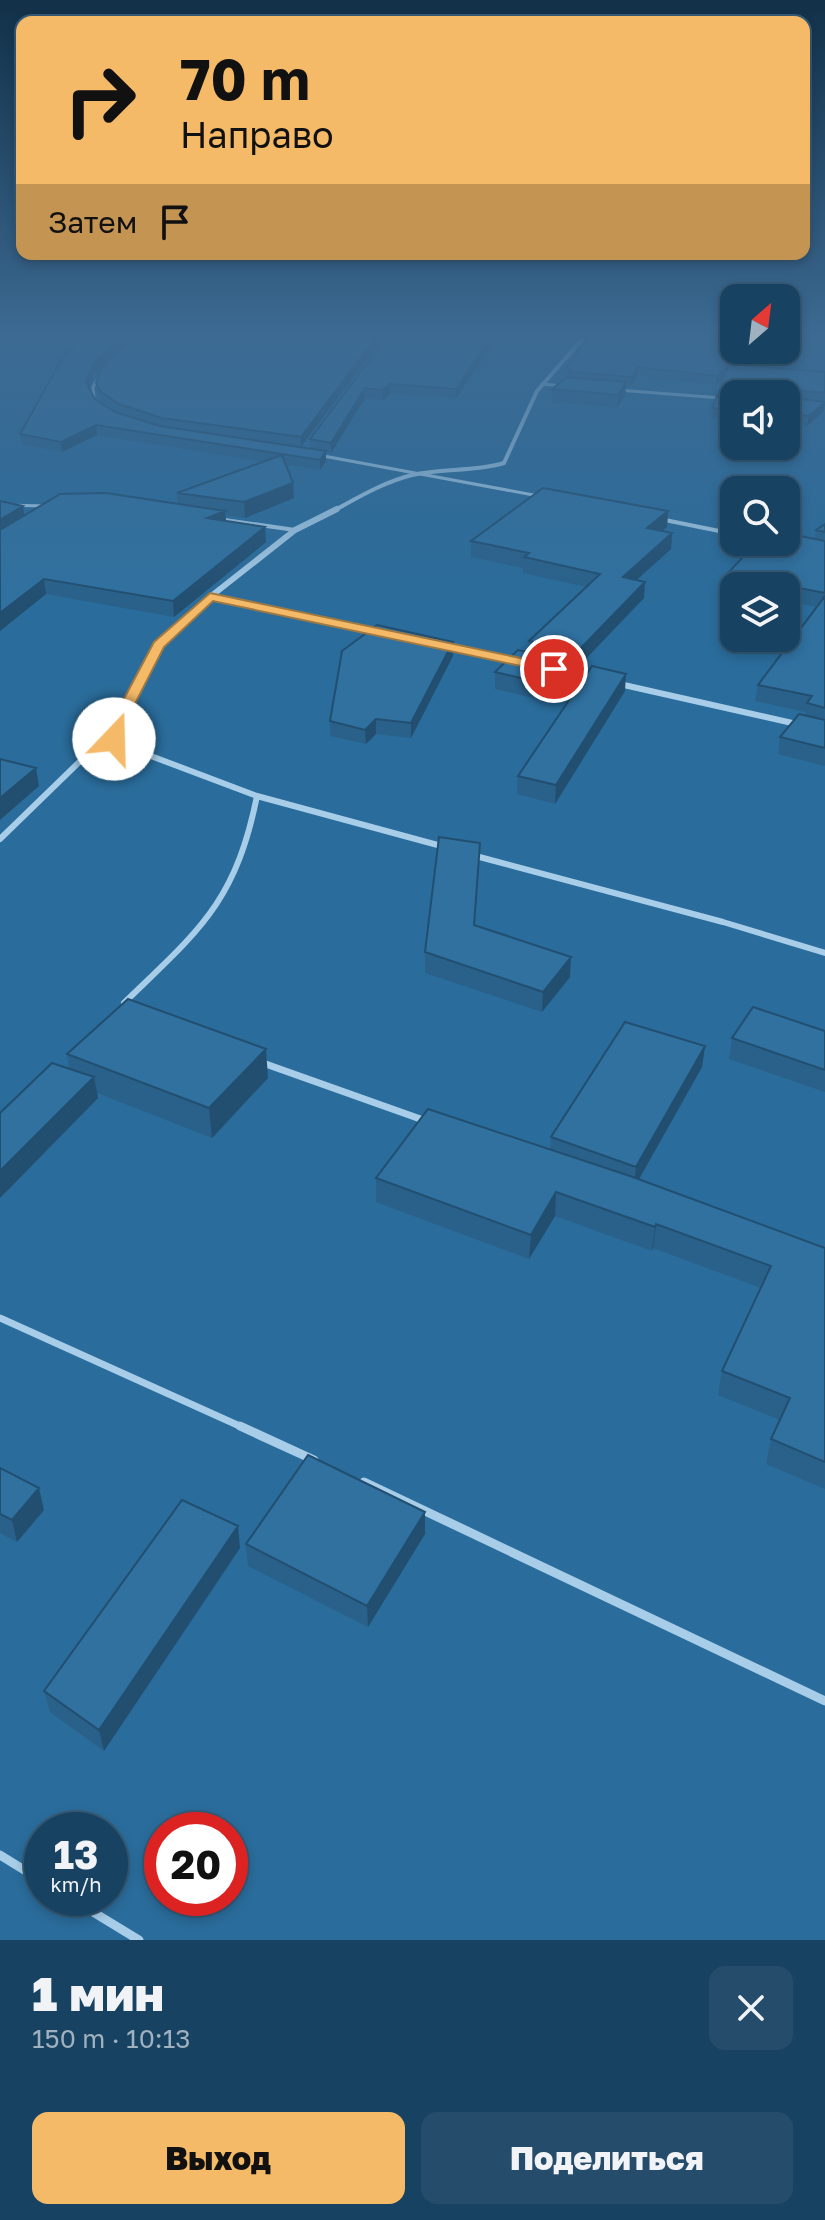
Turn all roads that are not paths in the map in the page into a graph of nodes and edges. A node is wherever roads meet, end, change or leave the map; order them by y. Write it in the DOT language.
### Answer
graph roads {
  1 [pos="522,427"];
  2 [pos="317,455"];
  3 [pos="416,474"];
  4 [pos="542,497"];
  5 [pos="0,505"];
  6 [pos="45,514"];
  7 [pos="647,516"];
  8 [pos="215,519"];
  9 [pos="295,530"];
  10 [pos="720,531"];
  11 [pos="210,597"];
  12 [pos="382,633"];
  13 [pos="429,643"];
  14 [pos="523,663"];
  15 [pos="554,669"];
  16 [pos="116,727"];
  17 [pos="810,727"];
  18 [pos="257,796"];
  19 [pos="0,839"];
  20 [pos="454,850"];
  21 [pos="469,854"];
  22 [pos="825,953"];
  23 [pos="117,1010"];
  24 [pos="252,1059"];
  25 [pos="432,1123"];
  26 [pos="0,1318"];
  27 [pos="329,1467"];
  28 [pos="358,1480"];
  29 [pos="825,1701"];
  30 [pos="0,1855"];
  31 [pos="24,1870"];
  32 [pos="100,1916"];
  33 [pos="139,1940"];
  1 -- 3 [label="street"];
  2 -- 3 [label="lane"];
  3 -- 4 [label="lane"];
  3 -- 9 [label="street"];
  5 -- 6 [label="lane"];
  7 -- 10 [label="lane"];
  8 -- 9 [label="lane"];
  9 -- 11 [label="street"];
  11 -- 12 [label="street"];
  11 -- 16 [label="lane"];
  13 -- 14 [label="street"];
  15 -- 17 [label="street"];
  16 -- 18 [label="lane"];
  16 -- 19 [label="lane"];
  18 -- 20 [label="lane"];
  18 -- 23 [label="lane"];
  21 -- 22 [label="lane"];
  24 -- 25 [label="lane"];
  26 -- 27 [label="lane"];
  28 -- 29 [label="lane"];
  30 -- 31 [label="lane"];
  32 -- 33 [label="lane"];
}
